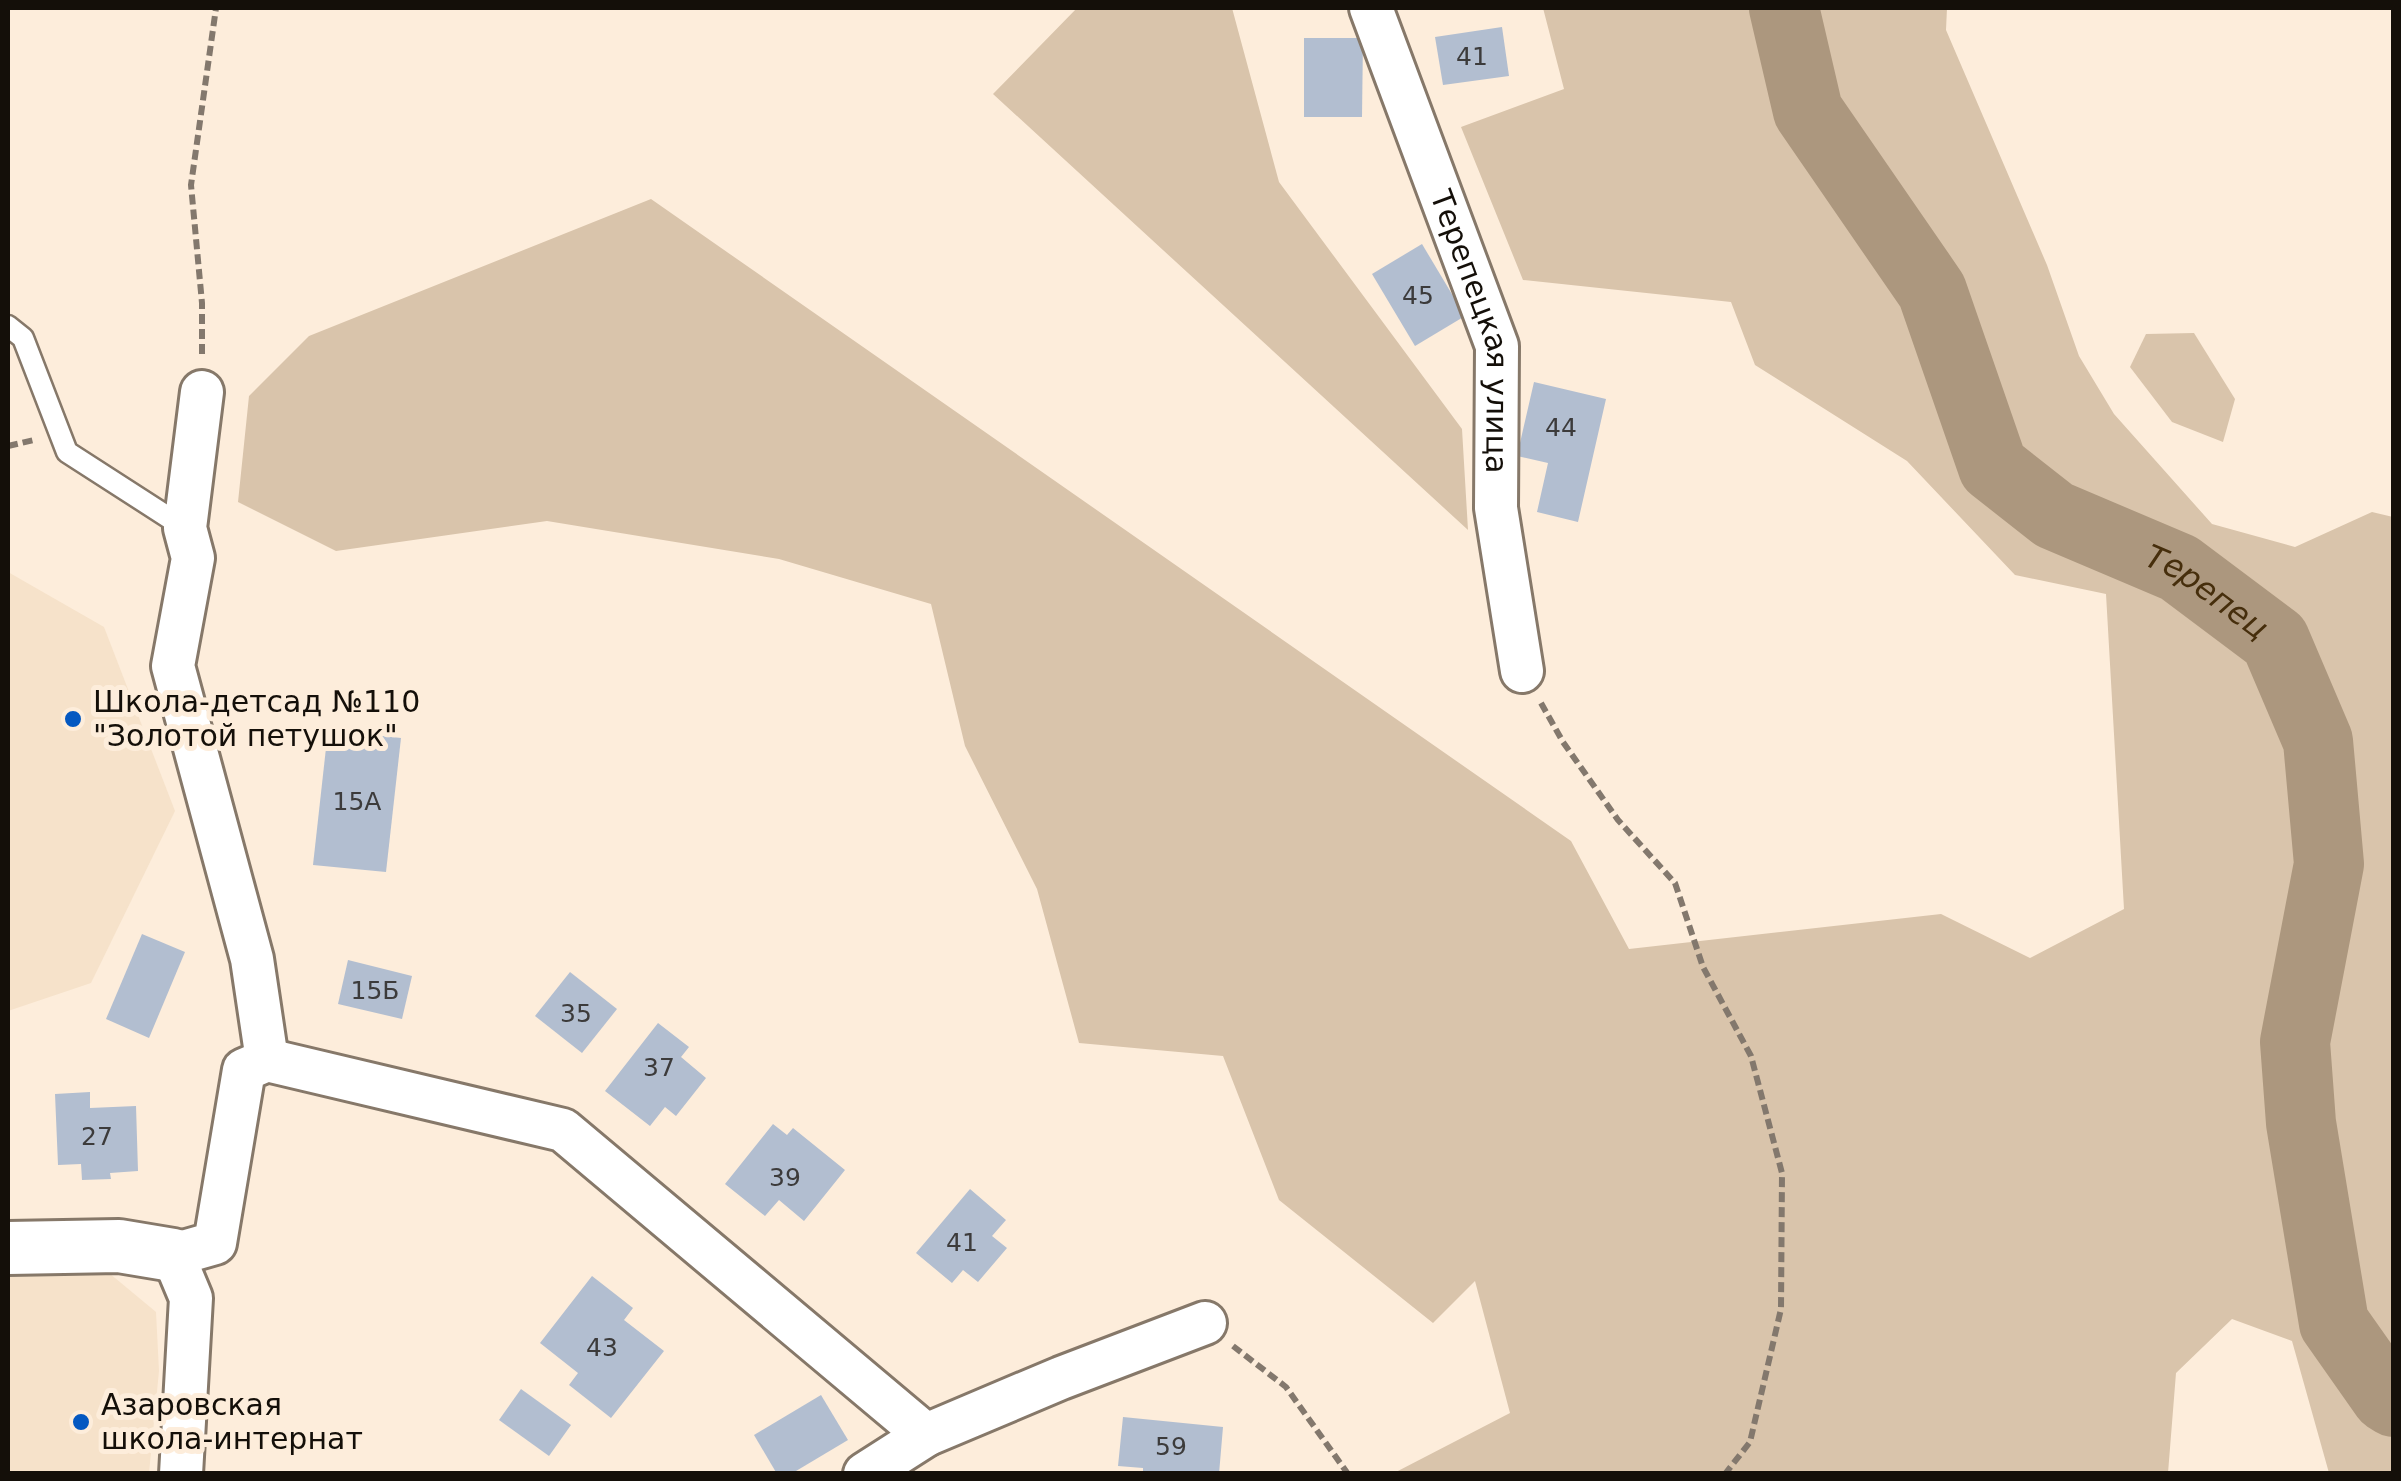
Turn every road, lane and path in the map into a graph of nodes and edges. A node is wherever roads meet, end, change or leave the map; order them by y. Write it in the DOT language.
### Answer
graph roads {
  1 [pos="216,8"];
  2 [pos="1370,8"];
  3 [pos="8,326"];
  4 [pos="202,392"];
  5 [pos="185,528"];
  6 [pos="1522,671"];
  7 [pos="266,1060"];
  8 [pos="8,1248"];
  9 [pos="173,1256"];
  10 [pos="1204,1324"];
  11 [pos="926,1435"];
  12 [pos="181,1474"];
  13 [pos="865,1474"];
  14 [pos="1348,1474"];
  15 [pos="1725,1474"];
  1 -- 4 [label="path"];
  2 -- 6 [label="street, Терепецкая улица"];
  3 -- 5 [label="lane"];
  4 -- 5 [label="street"];
  5 -- 7 [label="street"];
  6 -- 15 [label="path"];
  7 -- 9 [label="street"];
  7 -- 11 [label="street"];
  8 -- 9 [label="street"];
  9 -- 12 [label="street"];
  10 -- 11 [label="street"];
  10 -- 14 [label="path"];
  11 -- 13 [label="street"];
}
